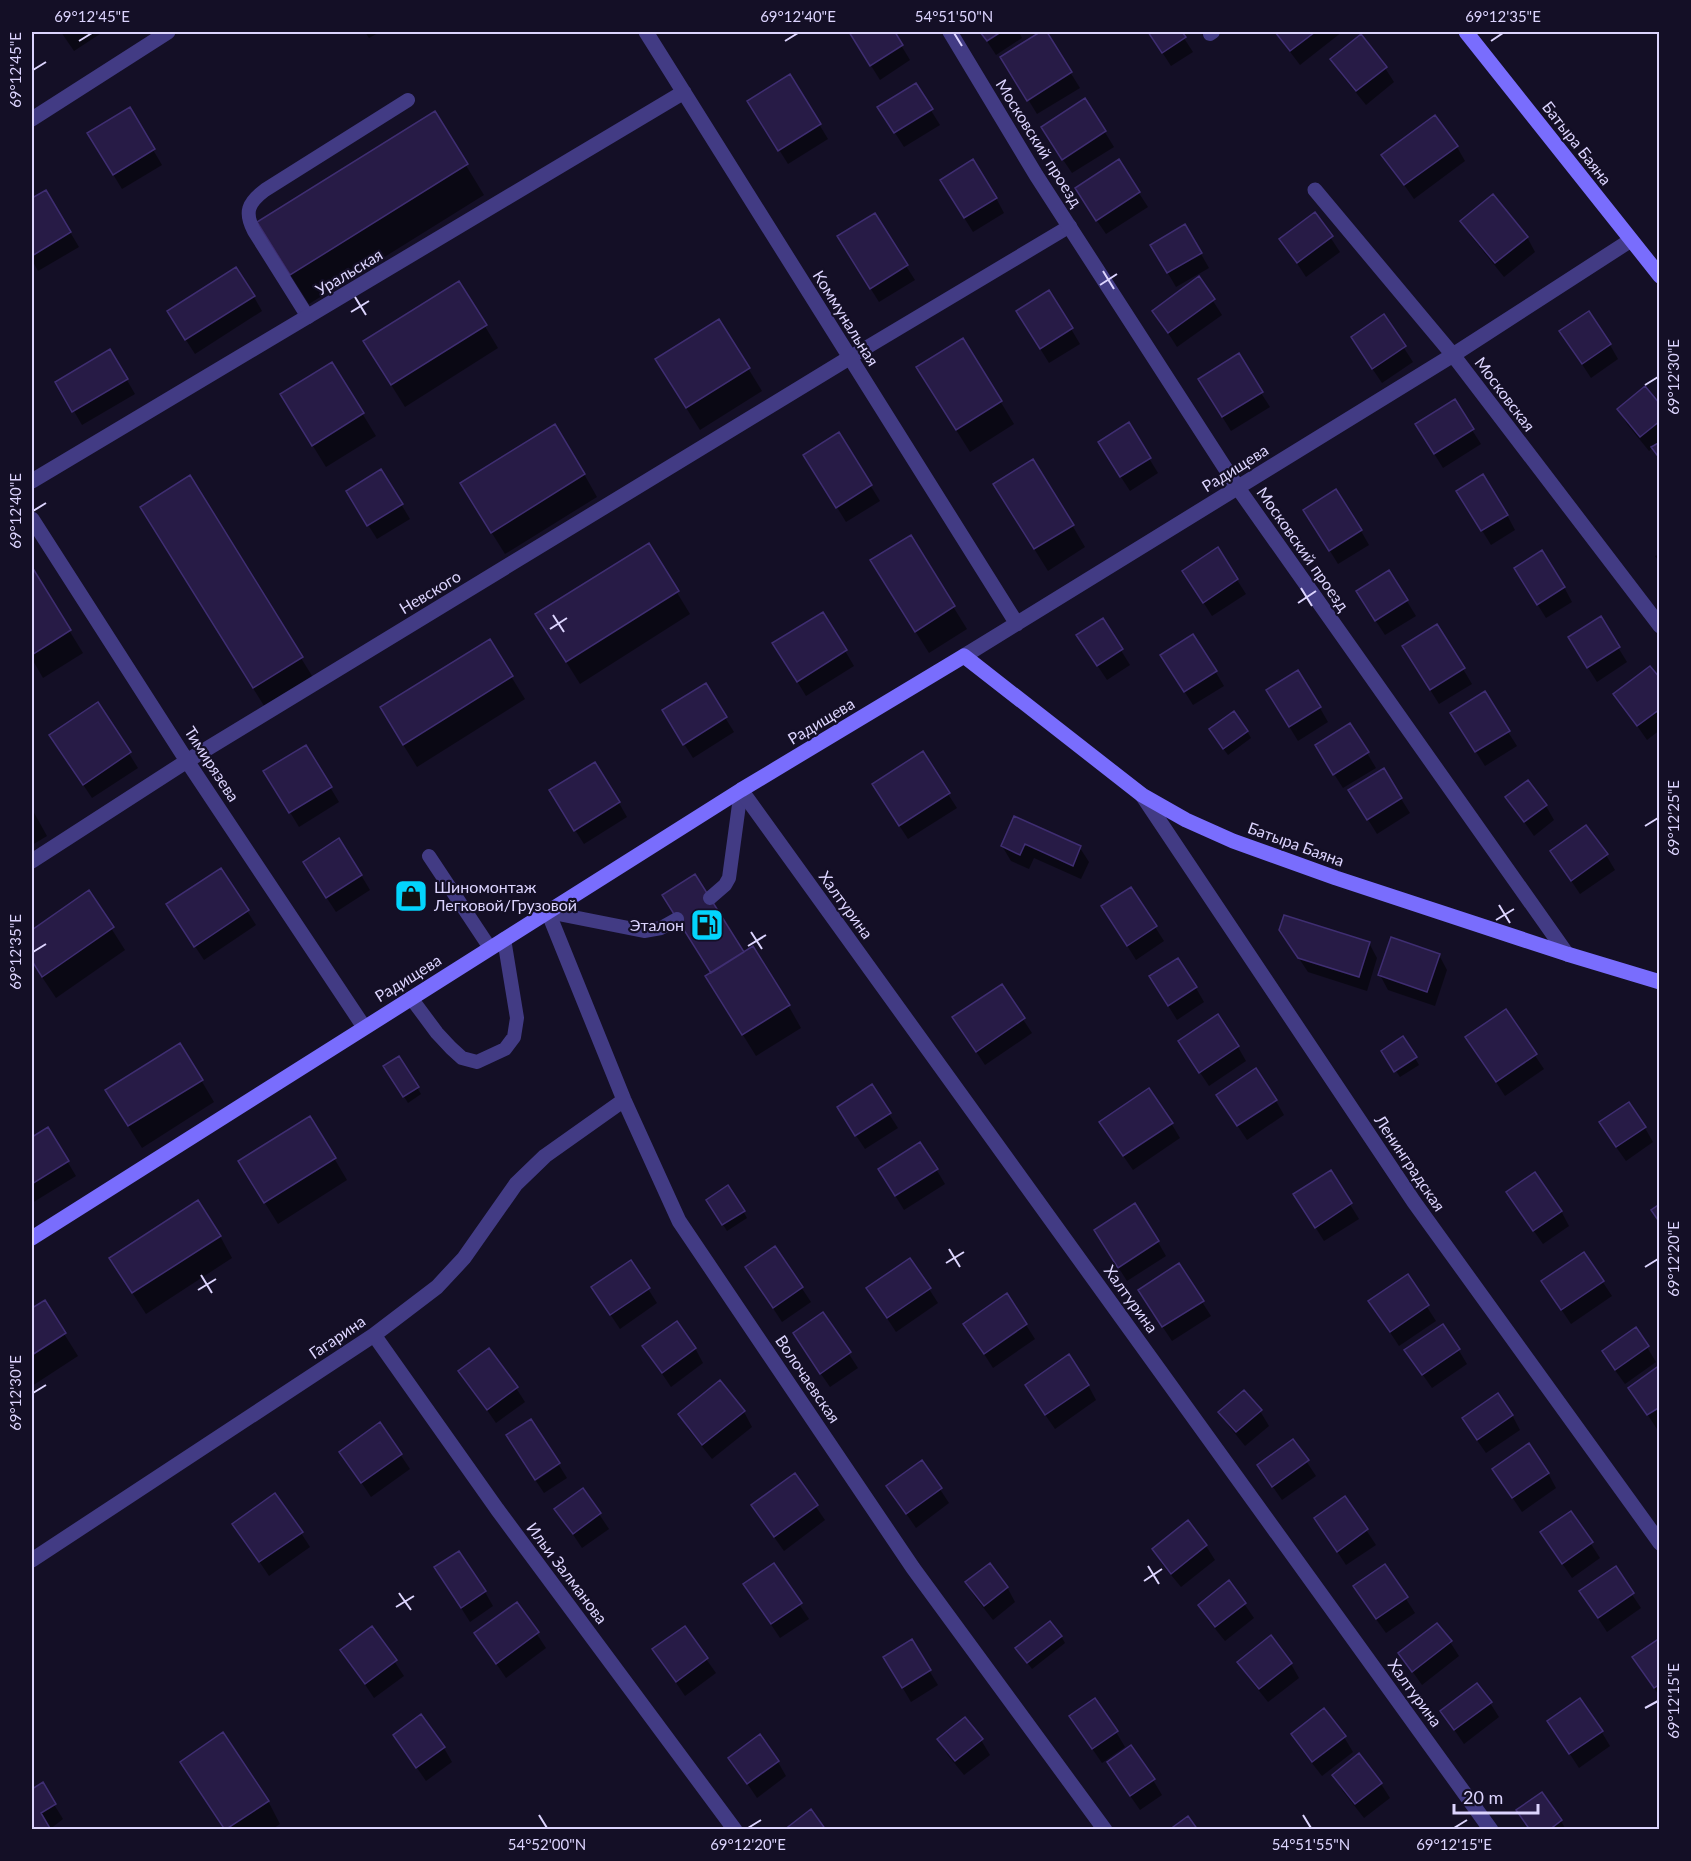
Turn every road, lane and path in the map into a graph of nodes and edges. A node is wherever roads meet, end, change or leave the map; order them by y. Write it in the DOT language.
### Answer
graph roads {
  1 [pos="168,32"];
  2 [pos="646,32"];
  3 [pos="950,32"];
  4 [pos="1466,32"];
  5 [pos="684,93"];
  6 [pos="408,100"];
  7 [pos="32,119"];
  8 [pos="1315,190"];
  9 [pos="1070,226"];
  10 [pos="1631,240"];
  11 [pos="1659,276"];
  12 [pos="308,316"];
  13 [pos="1453,355"];
  14 [pos="849,358"];
  15 [pos="32,482"];
  16 [pos="1238,488"];
  17 [pos="32,519"];
  18 [pos="1017,624"];
  19 [pos="1659,626"];
  20 [pos="964,656"];
  21 [pos="187,761"];
  22 [pos="741,790"];
  23 [pos="1142,795"];
  24 [pos="429,856"];
  25 [pos="32,861"];
  26 [pos="710,898"];
  27 [pos="548,912"];
  28 [pos="677,919"];
  29 [pos="504,939"];
  30 [pos="490,948"];
  31 [pos="1567,954"];
  32 [pos="1659,982"];
  33 [pos="411,998"];
  34 [pos="364,1027"];
  35 [pos="624,1100"];
  36 [pos="32,1238"];
  37 [pos="374,1335"];
  38 [pos="1659,1543"];
  39 [pos="32,1560"];
  40 [pos="735,1830"];
  41 [pos="1105,1830"];
  42 [pos="1491,1830"];
  1 -- 7 [label="street"];
  2 -- 5 [label="street, Коммунальная"];
  3 -- 9 [label="street, Московский проезд"];
  4 -- 10 [label="street, Батыра Баяна"];
  5 -- 12 [label="street, Уральская"];
  5 -- 14 [label="street, Коммунальная"];
  6 -- 12 [label="lane"];
  8 -- 13 [label="street, Московская"];
  9 -- 14 [label="lane"];
  9 -- 16 [label="street, Московский проезд"];
  10 -- 11 [label="street, Батыра Баяна"];
  10 -- 13 [label="street, Радищева"];
  12 -- 15 [label="street, Уральская"];
  13 -- 16 [label="street, Радищева"];
  13 -- 19 [label="street, Московская"];
  14 -- 18 [label="street, Коммунальная"];
  14 -- 21 [label="street, Невского"];
  16 -- 18 [label="street, Радищева"];
  16 -- 31 [label="street, Московский проезд"];
  17 -- 21 [label="street, Тимирязева"];
  18 -- 20 [label="street, Радищева"];
  20 -- 22 [label="street, Радищева"];
  20 -- 23 [label="street, Батыра Баяна"];
  21 -- 25 [label="street, Невского"];
  21 -- 34 [label="street, Тимирязева"];
  22 -- 26 [label="lane"];
  22 -- 27 [label="street, Радищева"];
  22 -- 42 [label="street, Халтурина"];
  23 -- 31 [label="street, Батыра Баяна"];
  23 -- 38 [label="street, Ленинградская"];
  24 -- 30 [label="lane"];
  27 -- 28 [label="lane"];
  27 -- 29 [label="street, Радищева"];
  27 -- 35 [label="street, Волочаевская"];
  29 -- 30 [label="street, Радищева"];
  29 -- 33 [label="lane"];
  30 -- 33 [label="street, Радищева"];
  31 -- 32 [label="street, Батыра Баяна"];
  33 -- 34 [label="street, Радищева"];
  34 -- 36 [label="street, Радищева"];
  35 -- 37 [label="street, Гагарина"];
  35 -- 41 [label="street, Волочаевская"];
  37 -- 39 [label="street, Гагарина"];
  37 -- 40 [label="street, Ильи Залманова"];
}
